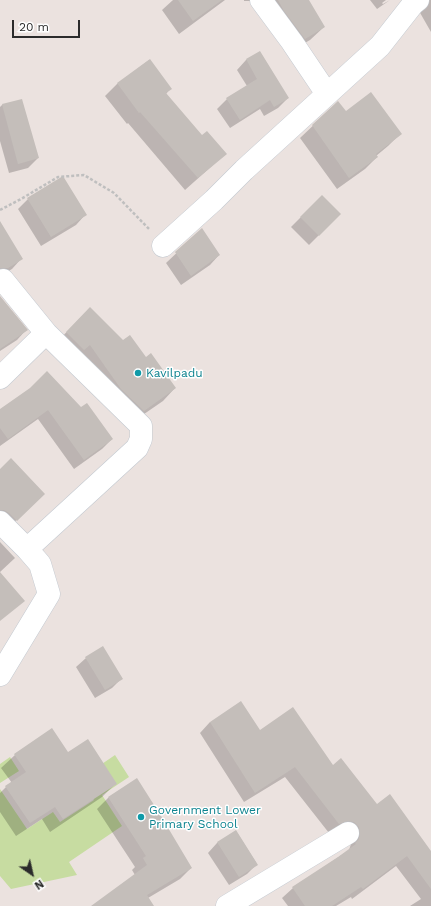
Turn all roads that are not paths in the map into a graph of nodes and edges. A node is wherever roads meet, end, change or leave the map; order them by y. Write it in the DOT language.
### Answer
graph roads {
  1 [pos="261,0"];
  2 [pos="418,0"];
  3 [pos="327,94"];
  4 [pos="163,246"];
  5 [pos="3,280"];
  6 [pos="46,333"];
  7 [pos="0,378"];
  8 [pos="0,522"];
  9 [pos="27,550"];
  10 [pos="1,671"];
  11 [pos="348,833"];
  12 [pos="227,906"];
  1 -- 3 [label="street"];
  2 -- 3 [label="street"];
  3 -- 4 [label="street"];
  5 -- 6 [label="street"];
  6 -- 7 [label="street"];
  6 -- 9 [label="street"];
  8 -- 9 [label="street"];
  9 -- 10 [label="street"];
  11 -- 12 [label="street"];
}
